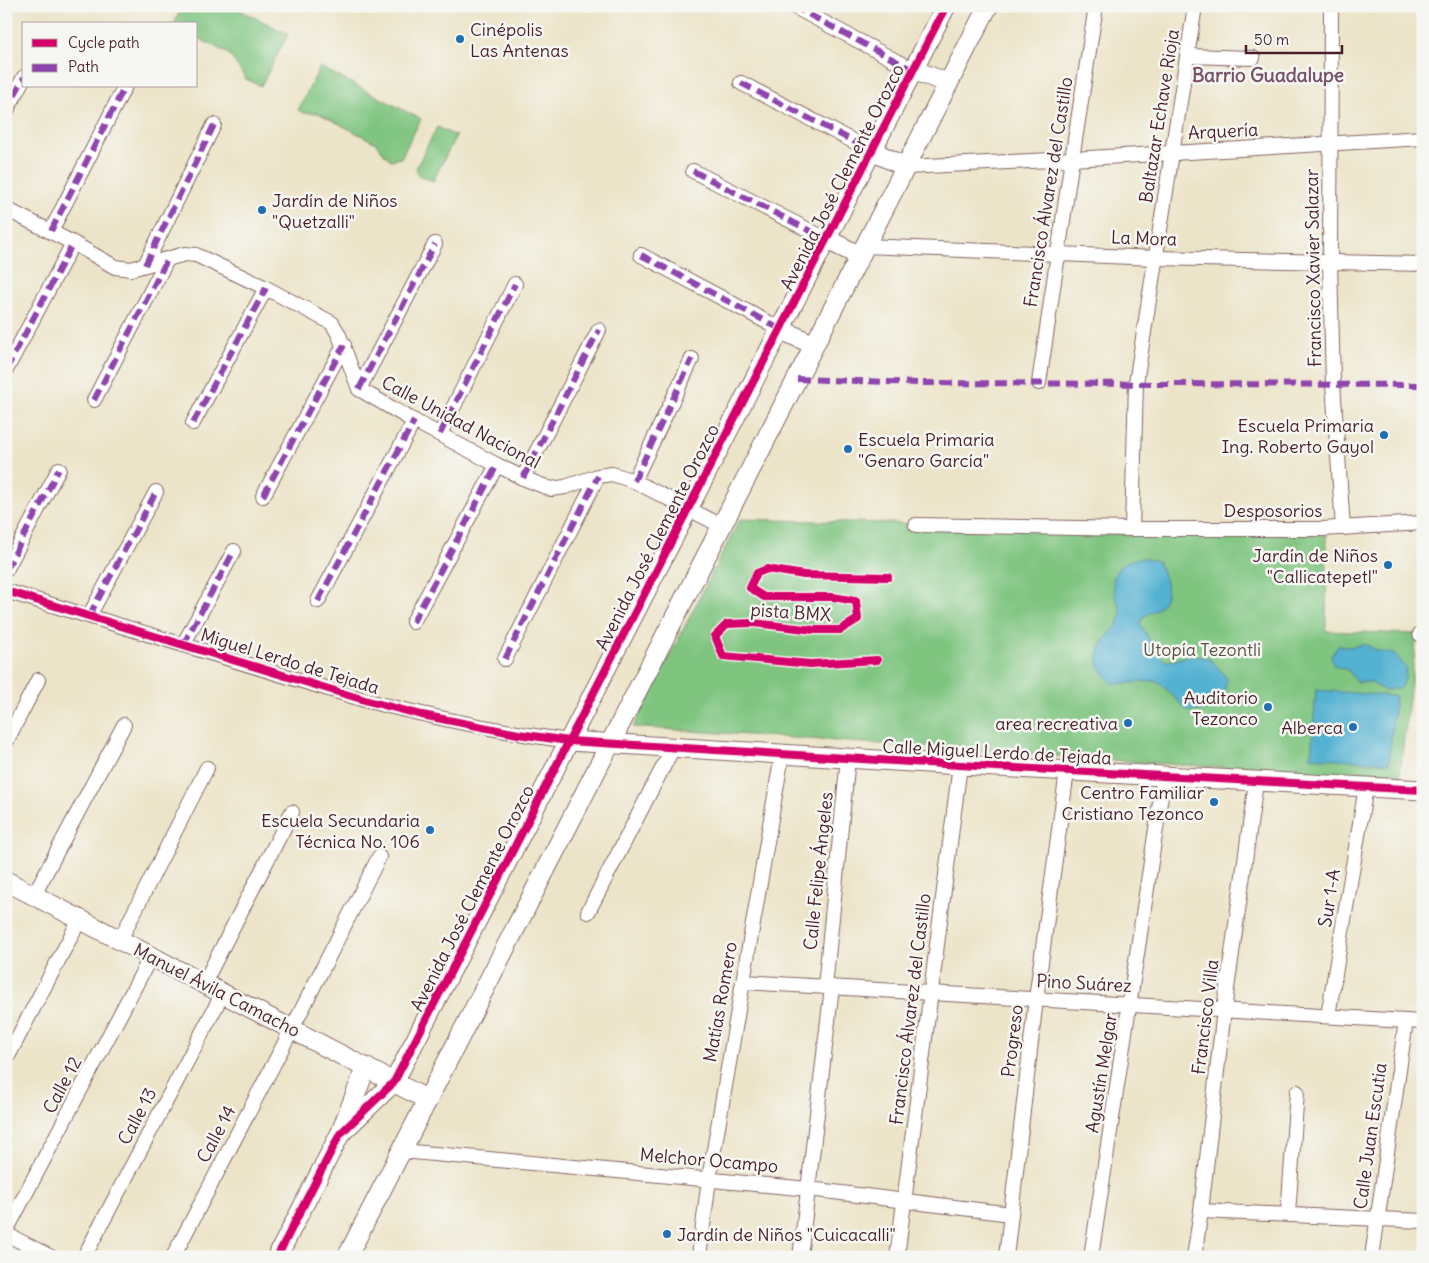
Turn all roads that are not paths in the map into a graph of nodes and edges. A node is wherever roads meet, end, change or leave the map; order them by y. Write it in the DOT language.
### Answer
graph roads {
  1 [pos="794,6"];
  2 [pos="946,6"];
  3 [pos="988,6"];
  4 [pos="1096,6"];
  5 [pos="1194,6"];
  6 [pos="1330,6"];
  7 [pos="1188,56"];
  8 [pos="1254,58"];
  9 [pos="914,70"];
  10 [pos="22,81"];
  11 [pos="741,83"];
  12 [pos="948,83"];
  13 [pos="124,88"];
  14 [pos="6,112"];
  15 [pos="214,124"];
  16 [pos="1423,138"];
  17 [pos="1331,144"];
  18 [pos="872,151"];
  19 [pos="1173,153"];
  20 [pos="1072,159"];
  21 [pos="906,167"];
  22 [pos="693,171"];
  23 [pos="6,209"];
  24 [pos="51,232"];
  25 [pos="826,239"];
  26 [pos="73,243"];
  27 [pos="435,244"];
  28 [pos="862,251"];
  29 [pos="1058,253"];
  30 [pos="641,255"];
  31 [pos="1156,258"];
  32 [pos="168,260"];
  33 [pos="1330,262"];
  34 [pos="1423,264"];
  35 [pos="145,265"];
  36 [pos="514,284"];
  37 [pos="266,288"];
  38 [pos="780,329"];
  39 [pos="599,330"];
  40 [pos="814,345"];
  41 [pos="344,346"];
  42 [pos="692,360"];
  43 [pos="6,370"];
  44 [pos="1039,383"];
  45 [pos="359,389"];
  46 [pos="94,400"];
  47 [pos="414,421"];
  48 [pos="193,424"];
  49 [pos="440,434"];
  50 [pos="497,465"];
  51 [pos="59,469"];
  52 [pos="598,476"];
  53 [pos="523,478"];
  54 [pos="634,481"];
  55 [pos="156,492"];
  56 [pos="263,496"];
  57 [pos="688,509"];
  58 [pos="1423,523"];
  59 [pos="916,524"];
  60 [pos="722,526"];
  61 [pos="1343,528"];
  62 [pos="1128,529"];
  63 [pos="234,550"];
  64 [pos="6,570"];
  65 [pos="6,591"];
  66 [pos="318,601"];
  67 [pos="89,616"];
  68 [pos="414,622"];
  69 [pos="183,645"];
  70 [pos="505,659"];
  71 [pos="38,680"];
  72 [pos="124,725"];
  73 [pos="569,741"];
  74 [pos="6,742"];
  75 [pos="610,743"];
  76 [pos="674,746"];
  77 [pos="782,755"];
  78 [pos="848,758"];
  79 [pos="960,765"];
  80 [pos="207,768"];
  81 [pos="1067,771"];
  82 [pos="1164,776"];
  83 [pos="1256,782"];
  84 [pos="1366,788"];
  85 [pos="1423,790"];
  86 [pos="292,812"];
  87 [pos="379,857"];
  88 [pos="6,881"];
  89 [pos="34,895"];
  90 [pos="588,912"];
  91 [pos="80,919"];
  92 [pos="120,940"];
  93 [pos="151,956"];
  94 [pos="743,982"];
  95 [pos="204,984"];
  96 [pos="828,987"];
  97 [pos="223,993"];
  98 [pos="931,994"];
  99 [pos="1036,998"];
  100 [pos="1131,1004"];
  101 [pos="1224,1010"];
  102 [pos="1328,1016"];
  103 [pos="1406,1021"];
  104 [pos="1423,1022"];
  105 [pos="292,1029"];
  106 [pos="6,1060"];
  107 [pos="366,1067"];
  108 [pos="394,1082"];
  109 [pos="1297,1092"];
  110 [pos="428,1100"];
  111 [pos="340,1134"];
  112 [pos="402,1150"];
  113 [pos="709,1179"];
  114 [pos="809,1189"];
  115 [pos="904,1200"];
  116 [pos="1201,1211"];
  117 [pos="1011,1214"];
  118 [pos="1288,1214"];
  119 [pos="1378,1218"];
  120 [pos="1423,1221"];
  121 [pos="6,1232"];
  122 [pos="51,1257"];
  123 [pos="84,1257"];
  124 [pos="173,1257"];
  125 [pos="277,1257"];
  126 [pos="347,1257"];
  127 [pos="699,1257"];
  128 [pos="800,1257"];
  129 [pos="896,1257"];
  130 [pos="1006,1257"];
  131 [pos="1091,1257"];
  132 [pos="1194,1257"];
  133 [pos="1372,1257"];
  1 -- 9 [label="street"];
  2 -- 9 [label="street, Avenida José Clemente Orozco"];
  3 -- 12 [label="street"];
  4 -- 20 [label="street, Francisco Álvarez del Castillo"];
  5 -- 7 [label="street, Baltazar Echave Rioja"];
  6 -- 17 [label="street, Francisco Xavier Salazar"];
  7 -- 8 [label="street"];
  7 -- 19 [label="street, Baltazar Echave Rioja"];
  9 -- 12 [label="street"];
  9 -- 18 [label="street, Avenida José Clemente Orozco"];
  10 -- 14 [label="street"];
  11 -- 18 [label="street"];
  12 -- 21 [label="street"];
  13 -- 24 [label="street"];
  15 -- 35 [label="street"];
  16 -- 17 [label="street, Arquería"];
  17 -- 19 [label="street, Arquería"];
  17 -- 33 [label="street, Francisco Xavier Salazar"];
  18 -- 21 [label="street"];
  18 -- 25 [label="street, Avenida José Clemente Orozco"];
  19 -- 20 [label="street, Arquería"];
  19 -- 31 [label="street, Baltazar Echave Rioja"];
  20 -- 21 [label="street, Arquería"];
  20 -- 29 [label="street, Francisco Álvarez del Castillo"];
  21 -- 28 [label="street"];
  22 -- 25 [label="street"];
  23 -- 24 [label="street, Calle Unidad Nacional"];
  24 -- 26 [label="street, Calle Unidad Nacional"];
  25 -- 28 [label="street"];
  25 -- 38 [label="street, Avenida José Clemente Orozco"];
  26 -- 35 [label="street, Calle Unidad Nacional"];
  26 -- 43 [label="street"];
  27 -- 45 [label="street"];
  28 -- 29 [label="street, La Mora"];
  28 -- 40 [label="street"];
  29 -- 31 [label="street, La Mora"];
  29 -- 44 [label="street, Francisco Álvarez del Castillo"];
  30 -- 38 [label="street"];
  31 -- 33 [label="street, La Mora"];
  31 -- 62 [label="street, Baltazar Echave Rioja"];
  32 -- 35 [label="street, Calle Unidad Nacional"];
  32 -- 37 [label="street, Calle Unidad Nacional"];
  32 -- 46 [label="street"];
  33 -- 34 [label="street, La Mora"];
  33 -- 61 [label="street, Francisco Xavier Salazar"];
  36 -- 49 [label="street"];
  37 -- 41 [label="street, Calle Unidad Nacional"];
  37 -- 48 [label="street"];
  38 -- 40 [label="street"];
  38 -- 57 [label="street, Avenida José Clemente Orozco"];
  39 -- 53 [label="street"];
  40 -- 60 [label="street"];
  41 -- 45 [label="street, Calle Unidad Nacional"];
  41 -- 56 [label="street"];
  42 -- 54 [label="street"];
  45 -- 47 [label="street, Calle Unidad Nacional"];
  47 -- 49 [label="street, Calle Unidad Nacional"];
  47 -- 66 [label="street"];
  49 -- 50 [label="street, Calle Unidad Nacional"];
  50 -- 53 [label="street, Calle Unidad Nacional"];
  50 -- 68 [label="street"];
  51 -- 64 [label="street"];
  52 -- 53 [label="street, Calle Unidad Nacional"];
  52 -- 54 [label="street, Calle Unidad Nacional"];
  52 -- 70 [label="street"];
  54 -- 57 [label="street, Calle Unidad Nacional"];
  55 -- 67 [label="street"];
  57 -- 60 [label="street, Calle Unidad Nacional"];
  57 -- 73 [label="street, Avenida José Clemente Orozco"];
  58 -- 61 [label="street, Desposorios"];
  59 -- 62 [label="street, Desposorios"];
  60 -- 75 [label="street"];
  61 -- 62 [label="street, Desposorios"];
  63 -- 69 [label="street"];
  65 -- 67 [label="street, Miguel Lerdo de Tejada"];
  67 -- 69 [label="street, Miguel Lerdo de Tejada"];
  69 -- 73 [label="street, Miguel Lerdo de Tejada"];
  71 -- 74 [label="street"];
  72 -- 89 [label="street"];
  73 -- 75 [label="street, Calle Miguel Lerdo de Tejada"];
  73 -- 108 [label="street, Avenida José Clemente Orozco"];
  75 -- 76 [label="street, Calle Miguel Lerdo de Tejada"];
  75 -- 110 [label="street"];
  76 -- 77 [label="street, Calle Miguel Lerdo de Tejada"];
  76 -- 90 [label="street"];
  77 -- 78 [label="street, Calle Miguel Lerdo de Tejada"];
  77 -- 94 [label="street, Matías Romero"];
  78 -- 79 [label="street, Calle Miguel Lerdo de Tejada"];
  78 -- 96 [label="street, Calle Felipe Ángeles"];
  79 -- 81 [label="street, Calle Miguel Lerdo de Tejada"];
  79 -- 98 [label="street, Francisco Álvarez del Castillo"];
  80 -- 92 [label="street"];
  81 -- 82 [label="street, Calle Miguel Lerdo de Tejada"];
  81 -- 99 [label="street, Progreso"];
  82 -- 83 [label="street, Calle Miguel Lerdo de Tejada"];
  82 -- 100 [label="street, Agustín Melgar"];
  83 -- 84 [label="street, Calle Miguel Lerdo de Tejada"];
  83 -- 101 [label="street, Francisco Villa"];
  84 -- 85 [label="street, Calle Miguel Lerdo de Tejada"];
  84 -- 102 [label="street, Sur 1-A"];
  86 -- 95 [label="street"];
  87 -- 105 [label="street, Calle 14"];
  88 -- 89 [label="street, Manuel Ávila Camacho"];
  89 -- 91 [label="street, Manuel Ávila Camacho"];
  91 -- 92 [label="street, Manuel Ávila Camacho"];
  91 -- 106 [label="street"];
  92 -- 93 [label="street, Manuel Ávila Camacho"];
  93 -- 95 [label="street, Manuel Ávila Camacho"];
  93 -- 121 [label="street, Calle 12"];
  94 -- 96 [label="street, Pino Suárez"];
  94 -- 113 [label="street, Matías Romero"];
  95 -- 97 [label="street, Manuel Ávila Camacho"];
  96 -- 98 [label="street, Pino Suárez"];
  96 -- 114 [label="street, Calle Felipe Ángeles"];
  97 -- 105 [label="street, Manuel Ávila Camacho"];
  97 -- 123 [label="street, Calle 13"];
  98 -- 99 [label="street, Pino Suárez"];
  98 -- 115 [label="street, Francisco Álvarez del Castillo"];
  99 -- 100 [label="street, Pino Suárez"];
  99 -- 117 [label="street, Progreso"];
  100 -- 101 [label="street, Pino Suárez"];
  100 -- 131 [label="street, Agustín Melgar"];
  101 -- 102 [label="street, Pino Suárez"];
  101 -- 116 [label="street, Francisco Villa"];
  102 -- 103 [label="street, Pino Suárez"];
  103 -- 104 [label="street, Pino Suárez"];
  103 -- 119 [label="street, Calle Juan Escutia"];
  105 -- 107 [label="street, Manuel Ávila Camacho"];
  105 -- 124 [label="street, Calle 14"];
  107 -- 108 [label="street, Manuel Ávila Camacho"];
  107 -- 111 [label="street"];
  108 -- 110 [label="street, Manuel Ávila Camacho"];
  108 -- 111 [label="street, Avenida José Clemente Orozco"];
  109 -- 118 [label="street"];
  110 -- 112 [label="street"];
  111 -- 125 [label="street"];
  112 -- 113 [label="street, Melchor Ocampo"];
  112 -- 126 [label="street"];
  113 -- 114 [label="street, Melchor Ocampo"];
  113 -- 127 [label="street, Matías Romero"];
  114 -- 115 [label="street, Melchor Ocampo"];
  114 -- 128 [label="street, Calle Felipe Ángeles"];
  115 -- 117 [label="street, Melchor Ocampo"];
  115 -- 129 [label="street, Francisco Álvarez del Castillo"];
  116 -- 118 [label="street"];
  116 -- 132 [label="street, Francisco Villa"];
  117 -- 130 [label="street, Progreso"];
  118 -- 119 [label="street"];
  119 -- 120 [label="street"];
  119 -- 133 [label="street, Calle Juan Escutia"];
  121 -- 122 [label="street"];
}
